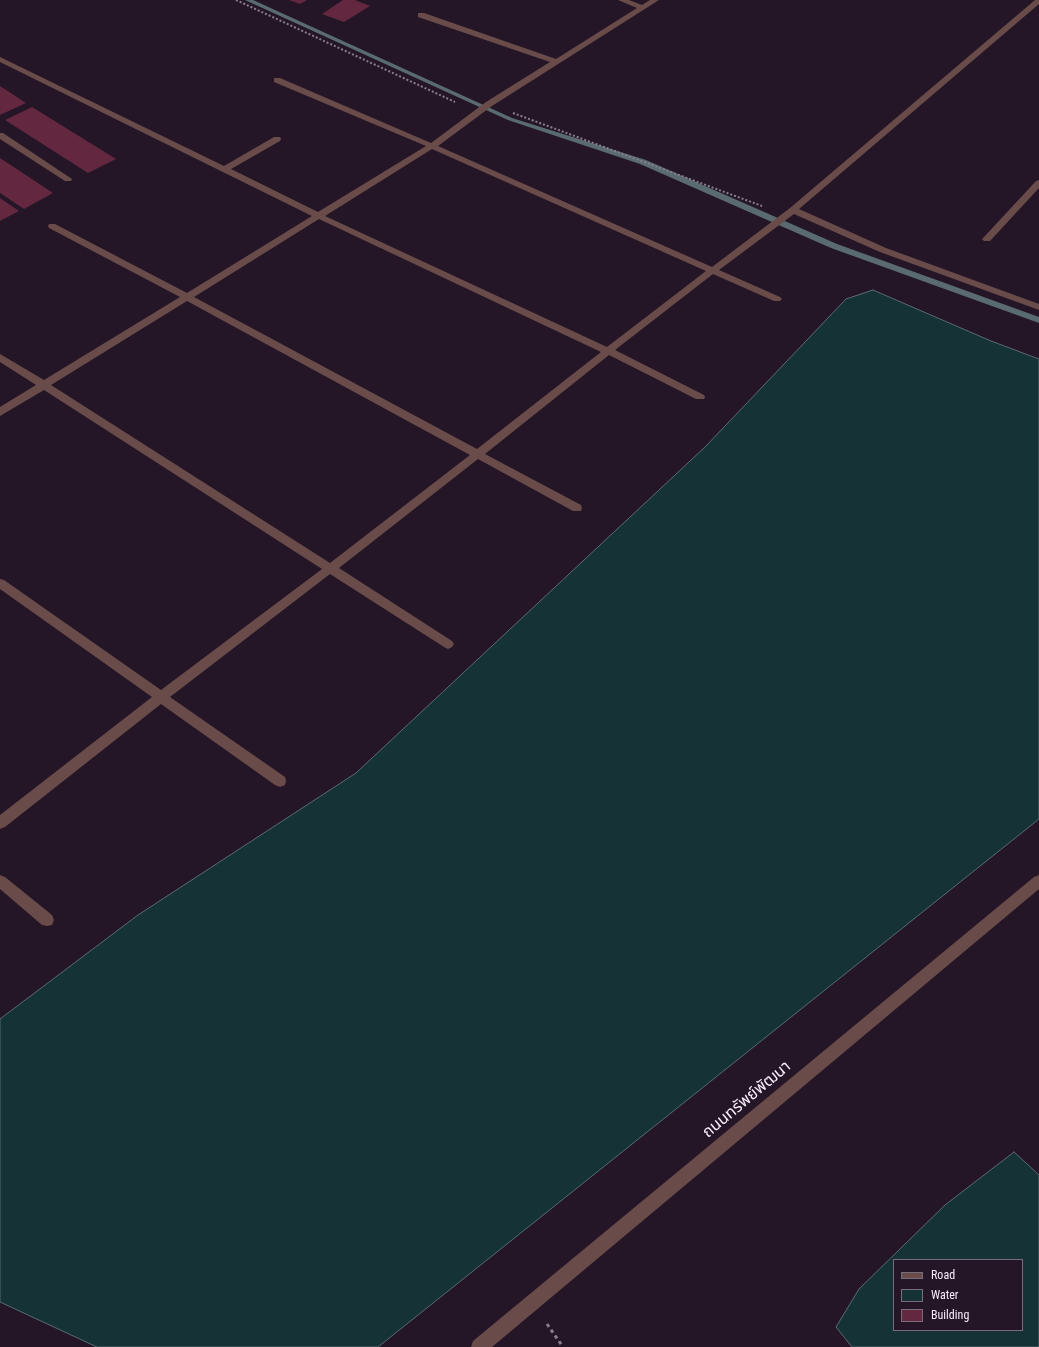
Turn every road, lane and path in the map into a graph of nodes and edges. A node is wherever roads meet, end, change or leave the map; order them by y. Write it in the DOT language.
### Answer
graph roads {
  1 [pos="236,0"];
  2 [pos="622,0"];
  3 [pos="655,0"];
  4 [pos="1038,0"];
  5 [pos="643,8"];
  6 [pos="421,15"];
  7 [pos="0,59"];
  8 [pos="556,62"];
  9 [pos="277,80"];
  10 [pos="489,104"];
  11 [pos="477,112"];
  12 [pos="0,134"];
  13 [pos="277,139"];
  14 [pos="432,146"];
  15 [pos="225,169"];
  16 [pos="68,179"];
  17 [pos="1039,183"];
  18 [pos="787,214"];
  19 [pos="319,216"];
  20 [pos="52,226"];
  21 [pos="987,239"];
  22 [pos="714,270"];
  23 [pos="187,297"];
  24 [pos="777,298"];
  25 [pos="1039,307"];
  26 [pos="608,351"];
  27 [pos="0,357"];
  28 [pos="45,385"];
  29 [pos="700,397"];
  30 [pos="0,412"];
  31 [pos="478,453"];
  32 [pos="577,508"];
  33 [pos="330,569"];
  34 [pos="0,583"];
  35 [pos="448,644"];
  36 [pos="162,697"];
  37 [pos="280,781"];
  38 [pos="0,823"];
  39 [pos="0,881"];
  40 [pos="1039,881"];
  41 [pos="47,920"];
  42 [pos="479,1347"];
  1 -- 11 [label="path"];
  2 -- 5 [label="street"];
  3 -- 5 [label="street"];
  4 -- 18 [label="street"];
  5 -- 8 [label="street"];
  6 -- 8 [label="street"];
  7 -- 15 [label="street"];
  8 -- 10 [label="street"];
  9 -- 14 [label="street"];
  10 -- 11 [label="street"];
  10 -- 18 [label="path"];
  11 -- 14 [label="street"];
  12 -- 16 [label="street"];
  13 -- 15 [label="street"];
  14 -- 19 [label="street"];
  14 -- 22 [label="street"];
  15 -- 19 [label="street"];
  17 -- 21 [label="street"];
  18 -- 22 [label="street"];
  18 -- 25 [label="street"];
  19 -- 23 [label="street"];
  19 -- 26 [label="street"];
  20 -- 23 [label="street"];
  22 -- 24 [label="street"];
  22 -- 26 [label="street"];
  23 -- 28 [label="street"];
  23 -- 31 [label="street"];
  26 -- 29 [label="street"];
  26 -- 31 [label="street"];
  27 -- 28 [label="street"];
  28 -- 30 [label="street"];
  28 -- 33 [label="street"];
  31 -- 32 [label="street"];
  31 -- 33 [label="street"];
  33 -- 35 [label="street"];
  33 -- 36 [label="street"];
  34 -- 36 [label="street"];
  36 -- 37 [label="street"];
  36 -- 38 [label="street"];
  39 -- 41 [label="street"];
  40 -- 42 [label="street, ถนนทรัพย์พัฒนา"];
}
